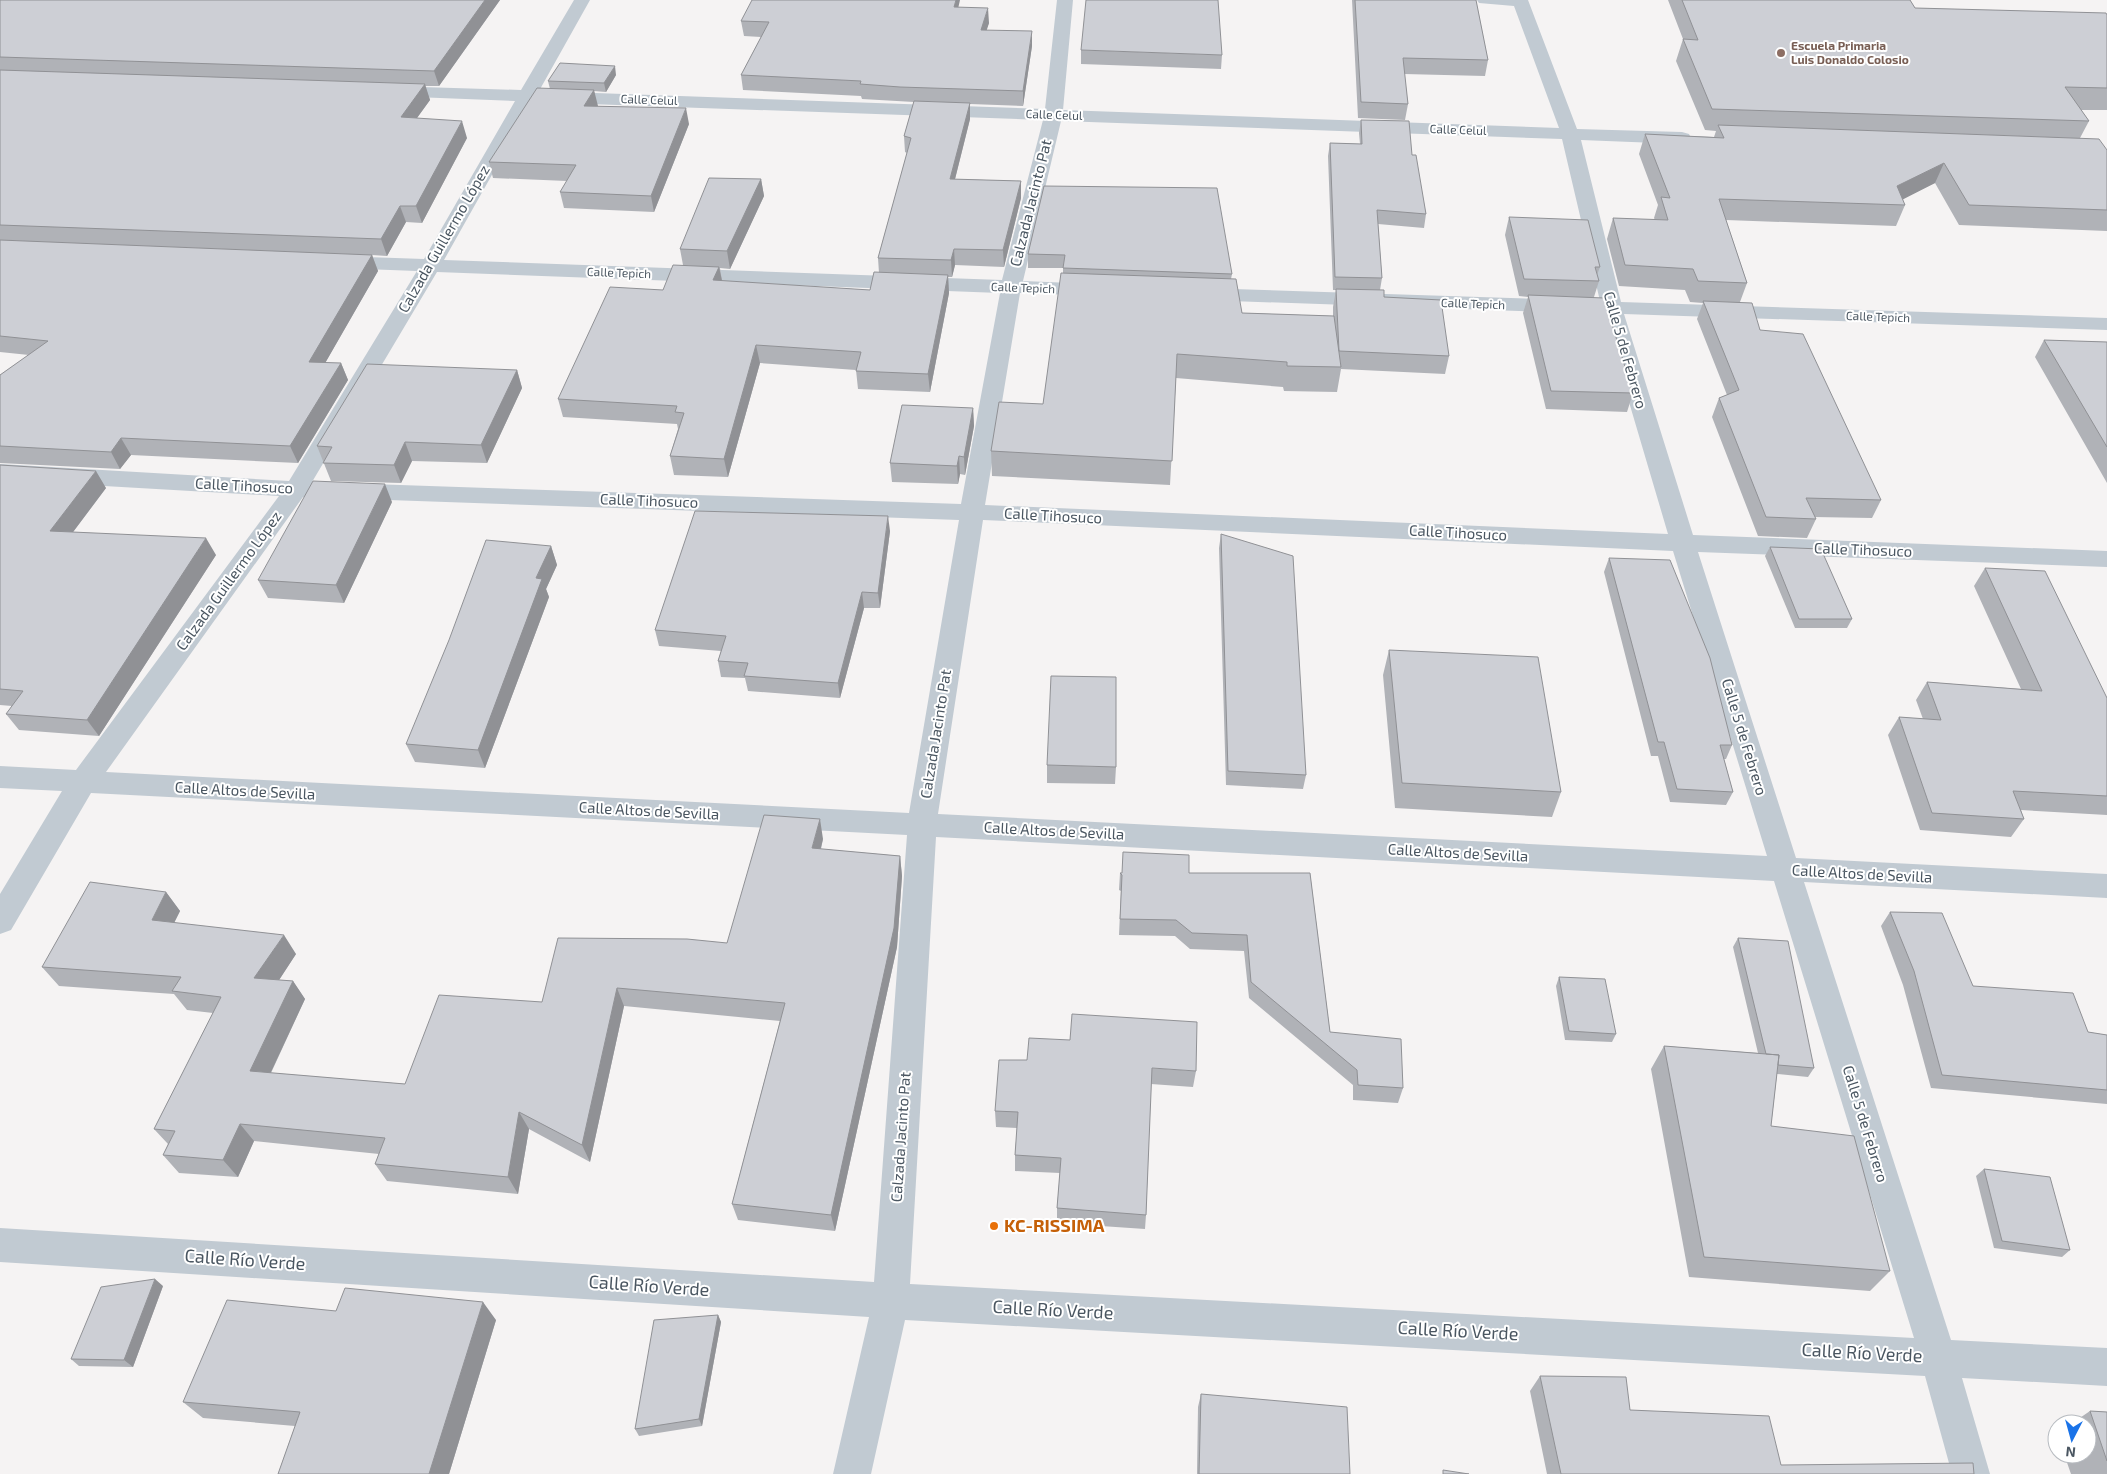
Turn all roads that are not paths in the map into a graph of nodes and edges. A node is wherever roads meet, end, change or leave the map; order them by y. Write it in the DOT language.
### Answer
graph roads {
  1 [pos="582,0"];
  2 [pos="1066,0"];
  3 [pos="1485,0"];
  4 [pos="1520,1"];
  5 [pos="367,91"];
  6 [pos="526,96"];
  7 [pos="1053,115"];
  8 [pos="1570,134"];
  9 [pos="1699,139"];
  10 [pos="322,261"];
  11 [pos="430,266"];
  12 [pos="1011,287"];
  13 [pos="1119,291"];
  14 [pos="1178,293"];
  15 [pos="1612,309"];
  16 [pos="2107,324"];
  17 [pos="0,472"];
  18 [pos="296,489"];
  19 [pos="972,512"];
  20 [pos="1683,543"];
  21 [pos="2107,559"];
  22 [pos="0,777"];
  23 [pos="82,783"];
  24 [pos="922,824"];
  25 [pos="1785,870"];
  26 [pos="2107,886"];
  27 [pos="0,921"];
  28 [pos="0,1245"];
  29 [pos="891,1301"];
  30 [pos="1938,1357"];
  31 [pos="2107,1367"];
  32 [pos="852,1474"];
  33 [pos="1971,1474"];
  1 -- 6 [label="street, Calzada Guillermo López"];
  2 -- 7 [label="street, Calzada Jacinto Pat"];
  3 -- 4 [label="street"];
  4 -- 8 [label="street, Calle 5 de Febrero"];
  5 -- 6 [label="street, Calle Celul"];
  6 -- 7 [label="street, Calle Celul"];
  6 -- 11 [label="street, Calzada Guillermo López"];
  7 -- 8 [label="street, Calle Celul"];
  7 -- 12 [label="street, Calzada Jacinto Pat"];
  8 -- 9 [label="street, Calle Celul"];
  8 -- 15 [label="street, Calle 5 de Febrero"];
  10 -- 11 [label="street, Calle Tepich"];
  11 -- 12 [label="street, Calle Tepich"];
  11 -- 18 [label="street, Calzada Guillermo López"];
  12 -- 13 [label="street, Calle Tepich"];
  12 -- 19 [label="street, Calzada Jacinto Pat"];
  14 -- 15 [label="street, Calle Tepich"];
  15 -- 16 [label="street, Calle Tepich"];
  15 -- 20 [label="street, Calle 5 de Febrero"];
  17 -- 18 [label="street, Calle Tihosuco"];
  18 -- 19 [label="street, Calle Tihosuco"];
  18 -- 23 [label="street, Calzada Guillermo López"];
  19 -- 20 [label="street, Calle Tihosuco"];
  19 -- 24 [label="street, Calzada Jacinto Pat"];
  20 -- 21 [label="street, Calle Tihosuco"];
  20 -- 25 [label="street, Calle 5 de Febrero"];
  22 -- 23 [label="street, Calle Altos de Sevilla"];
  23 -- 24 [label="street, Calle Altos de Sevilla"];
  23 -- 27 [label="street, Calzada Guillermo López"];
  24 -- 25 [label="street, Calle Altos de Sevilla"];
  24 -- 29 [label="street, Calzada Jacinto Pat"];
  25 -- 26 [label="street, Calle Altos de Sevilla"];
  25 -- 30 [label="street, Calle 5 de Febrero"];
  28 -- 29 [label="street, Calle Río Verde"];
  29 -- 30 [label="street, Calle Río Verde"];
  29 -- 32 [label="street, Calzada Jacinto Pat"];
  30 -- 31 [label="street, Calle Río Verde"];
  30 -- 33 [label="street, Calle 5 de Febrero"];
}
